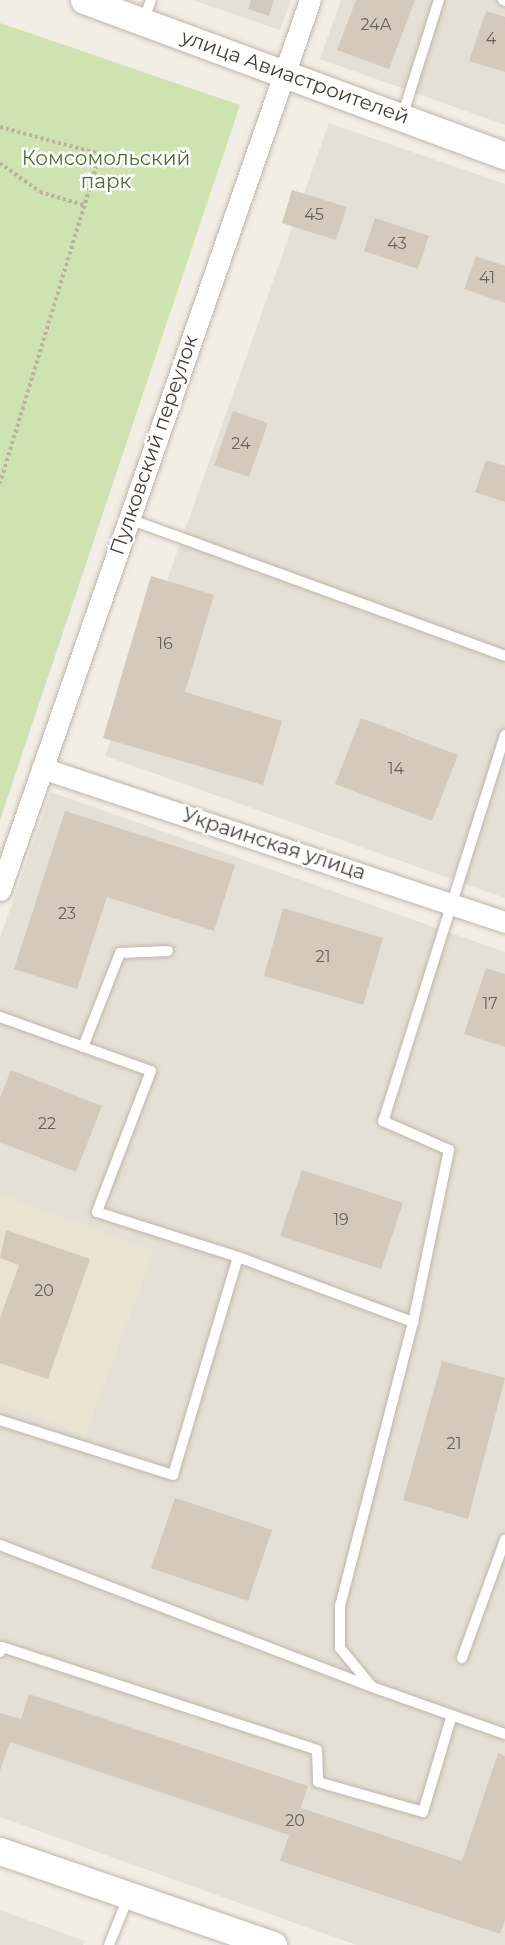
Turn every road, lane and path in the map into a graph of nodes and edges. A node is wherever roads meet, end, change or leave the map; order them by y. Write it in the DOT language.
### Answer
graph roads {
  1 [pos="84,0"];
  2 [pos="310,0"];
  3 [pos="439,0"];
  4 [pos="147,11"];
  5 [pos="284,72"];
  6 [pos="402,117"];
  7 [pos="0,127"];
  8 [pos="505,156"];
  9 [pos="0,163"];
  10 [pos="84,205"];
  11 [pos="0,482"];
  12 [pos="129,519"];
  13 [pos="505,656"];
  14 [pos="505,735"];
  15 [pos="42,768"];
  16 [pos="0,890"];
  17 [pos="452,903"];
  18 [pos="505,922"];
  19 [pos="168,951"];
  20 [pos="0,1017"];
  21 [pos="83,1047"];
  22 [pos="238,1257"];
  23 [pos="413,1322"];
  24 [pos="0,1420"];
  25 [pos="505,1540"];
  26 [pos="0,1545"];
  27 [pos="0,1652"];
  28 [pos="462,1658"];
  29 [pos="372,1687"];
  30 [pos="453,1715"];
  31 [pos="505,1734"];
  32 [pos="0,1851"];
  33 [pos="129,1895"];
  34 [pos="109,1945"];
  35 [pos="273,1945"];
  1 -- 4 [label="street, улица Авиастроителей"];
  2 -- 5 [label="street, Пулковский переулок"];
  3 -- 6 [label="lane"];
  4 -- 5 [label="street, улица Авиастроителей"];
  5 -- 6 [label="street, улица Авиастроителей"];
  5 -- 12 [label="street, Пулковский переулок"];
  6 -- 8 [label="street, улица Авиастроителей"];
  7 -- 10 [label="path"];
  9 -- 10 [label="path"];
  10 -- 11 [label="path"];
  12 -- 13 [label="lane"];
  12 -- 15 [label="street, Пулковский переулок"];
  14 -- 17 [label="lane"];
  15 -- 16 [label="street, Пулковский переулок"];
  15 -- 17 [label="street, Украинская улица"];
  17 -- 18 [label="street, Украинская улица"];
  17 -- 23 [label="lane"];
  19 -- 21 [label="lane"];
  20 -- 21 [label="lane"];
  21 -- 22 [label="lane"];
  22 -- 23 [label="lane"];
  22 -- 24 [label="lane"];
  23 -- 29 [label="lane"];
  25 -- 28 [label="lane"];
  26 -- 29 [label="lane"];
  27 -- 30 [label="lane"];
  29 -- 30 [label="lane"];
  30 -- 31 [label="lane"];
  32 -- 33 [label="street"];
  33 -- 34 [label="lane"];
  33 -- 35 [label="street"];
}
